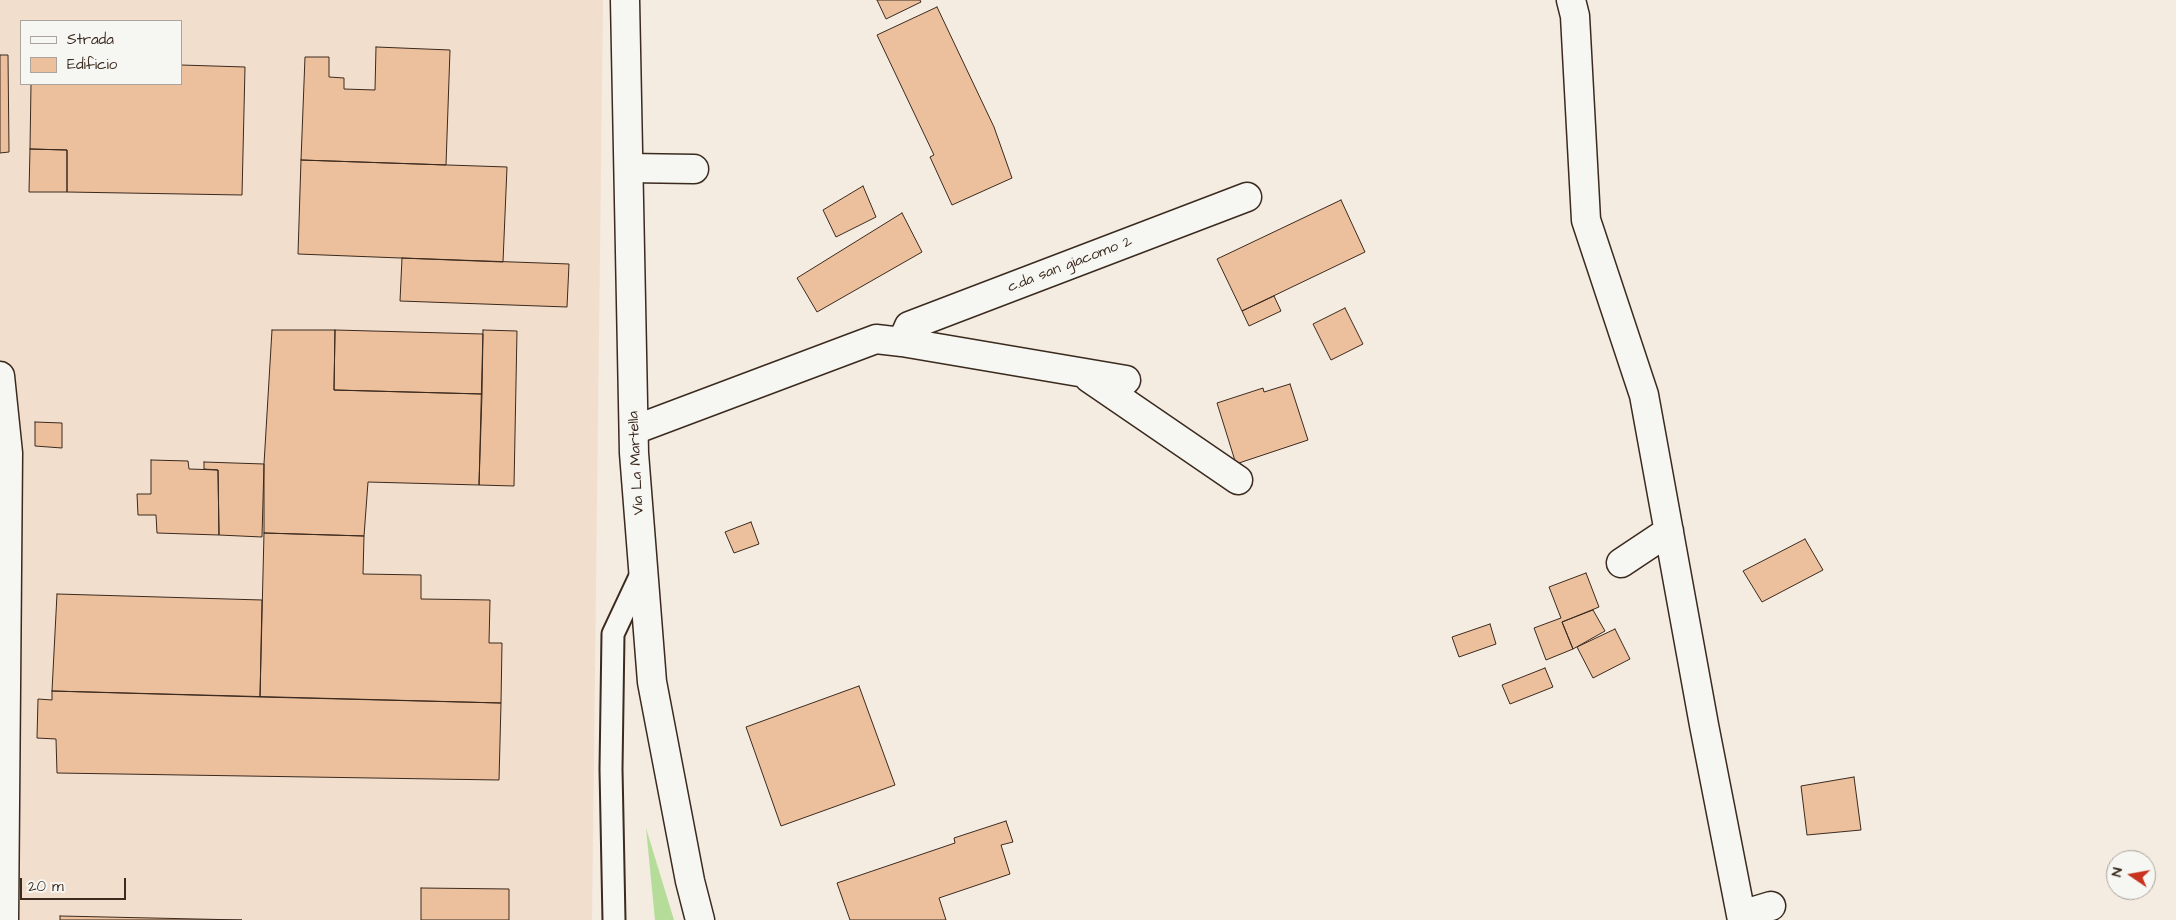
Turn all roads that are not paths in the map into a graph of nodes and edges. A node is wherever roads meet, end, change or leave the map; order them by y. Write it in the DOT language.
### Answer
graph roads {
  1 [pos="625,0"];
  2 [pos="1571,0"];
  3 [pos="629,168"];
  4 [pos="694,169"];
  5 [pos="1247,197"];
  6 [pos="902,342"];
  7 [pos="1081,373"];
  8 [pos="0,376"];
  9 [pos="1126,380"];
  10 [pos="634,430"];
  11 [pos="1238,480"];
  12 [pos="1669,531"];
  13 [pos="1621,563"];
  14 [pos="644,568"];
  15 [pos="1771,906"];
  16 [pos="1741,917"];
  17 [pos="4,920"];
  18 [pos="614,920"];
  19 [pos="700,920"];
  1 -- 3 [label="street, Via La Martella"];
  2 -- 12 [label="street"];
  3 -- 4 [label="street"];
  3 -- 10 [label="street, Via La Martella"];
  5 -- 6 [label="street, c.da san giacomo 2"];
  6 -- 7 [label="street"];
  6 -- 10 [label="street"];
  7 -- 9 [label="street"];
  7 -- 11 [label="street"];
  8 -- 17 [label="street"];
  10 -- 14 [label="street, Via La Martella"];
  12 -- 13 [label="street"];
  12 -- 16 [label="street"];
  14 -- 18 [label="lane"];
  14 -- 19 [label="street, Via La Martella"];
  15 -- 16 [label="street"];
}
